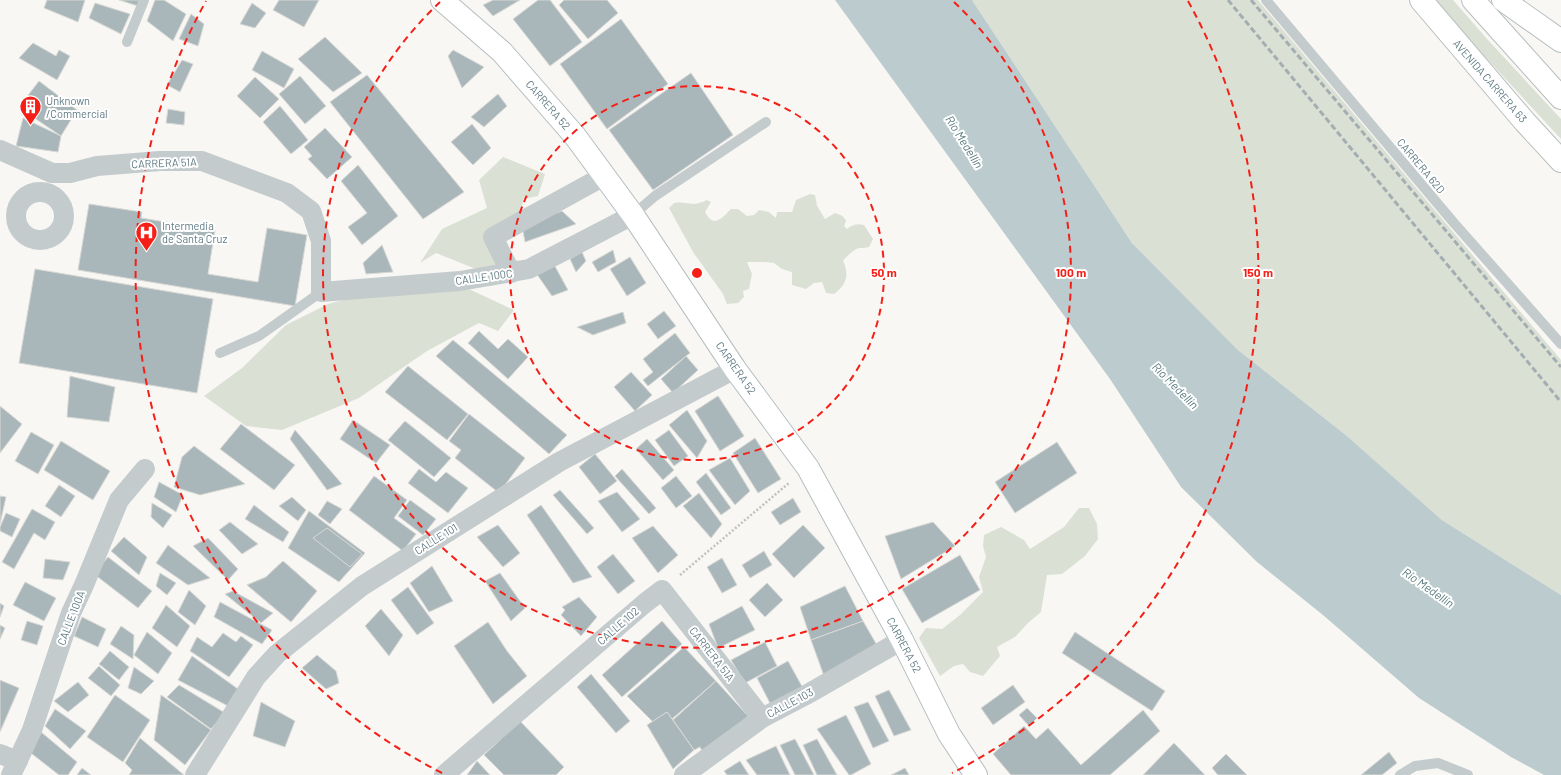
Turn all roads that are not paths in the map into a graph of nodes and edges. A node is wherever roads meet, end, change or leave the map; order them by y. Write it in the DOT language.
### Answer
graph roads {
  1 [pos="144,0"];
  2 [pos="442,0"];
  3 [pos="1266,0"];
  4 [pos="1420,0"];
  5 [pos="1473,0"];
  6 [pos="1503,0"];
  7 [pos="1561,41"];
  8 [pos="127,42"];
  9 [pos="1561,98"];
  10 [pos="766,122"];
  11 [pos="0,150"];
  12 [pos="1561,161"];
  13 [pos="52,173"];
  14 [pos="604,176"];
  15 [pos="42,192"];
  16 [pos="633,215"];
  17 [pos="511,274"];
  18 [pos="321,292"];
  19 [pos="1561,344"];
  20 [pos="220,353"];
  21 [pos="735,369"];
  22 [pos="145,469"];
  23 [pos="662,590"];
  24 [pos="902,640"];
  25 [pos="762,718"];
  26 [pos="10,763"];
  27 [pos="195,775"];
  28 [pos="444,775"];
  29 [pos="684,775"];
  30 [pos="976,775"];
  31 [pos="1400,775"];
  32 [pos="1468,775"];
  1 -- 8 [label="lane"];
  2 -- 14 [label="main road, CARRERA 52"];
  3 -- 19 [label="lane, CARRERA 62D"];
  4 -- 12 [label="main road, AVENIDA CARRERA 63"];
  5 -- 9 [label="main road"];
  6 -- 7 [label="main road"];
  10 -- 16 [label="lane"];
  11 -- 13 [label="street, CARRERA 51A"];
  13 -- 15 [label="street"];
  13 -- 18 [label="street, CARRERA 51A"];
  14 -- 16 [label="main road, CARRERA 52"];
  14 -- 17 [label="street"];
  16 -- 17 [label="street, CALLE 100C"];
  16 -- 21 [label="main road, CARRERA 52"];
  17 -- 18 [label="street, CALLE 100C"];
  18 -- 20 [label="lane"];
  21 -- 24 [label="main road, CARRERA 52"];
  21 -- 27 [label="street, CALLE 101"];
  22 -- 26 [label="street, CALLE 100A"];
  23 -- 25 [label="street, CARRERA 51A"];
  23 -- 28 [label="street, CALLE 102"];
  24 -- 25 [label="street, CALLE 103"];
  24 -- 30 [label="main road, CARRERA 52"];
  25 -- 29 [label="street, CALLE 103"];
  31 -- 32 [label="lane"];
}
